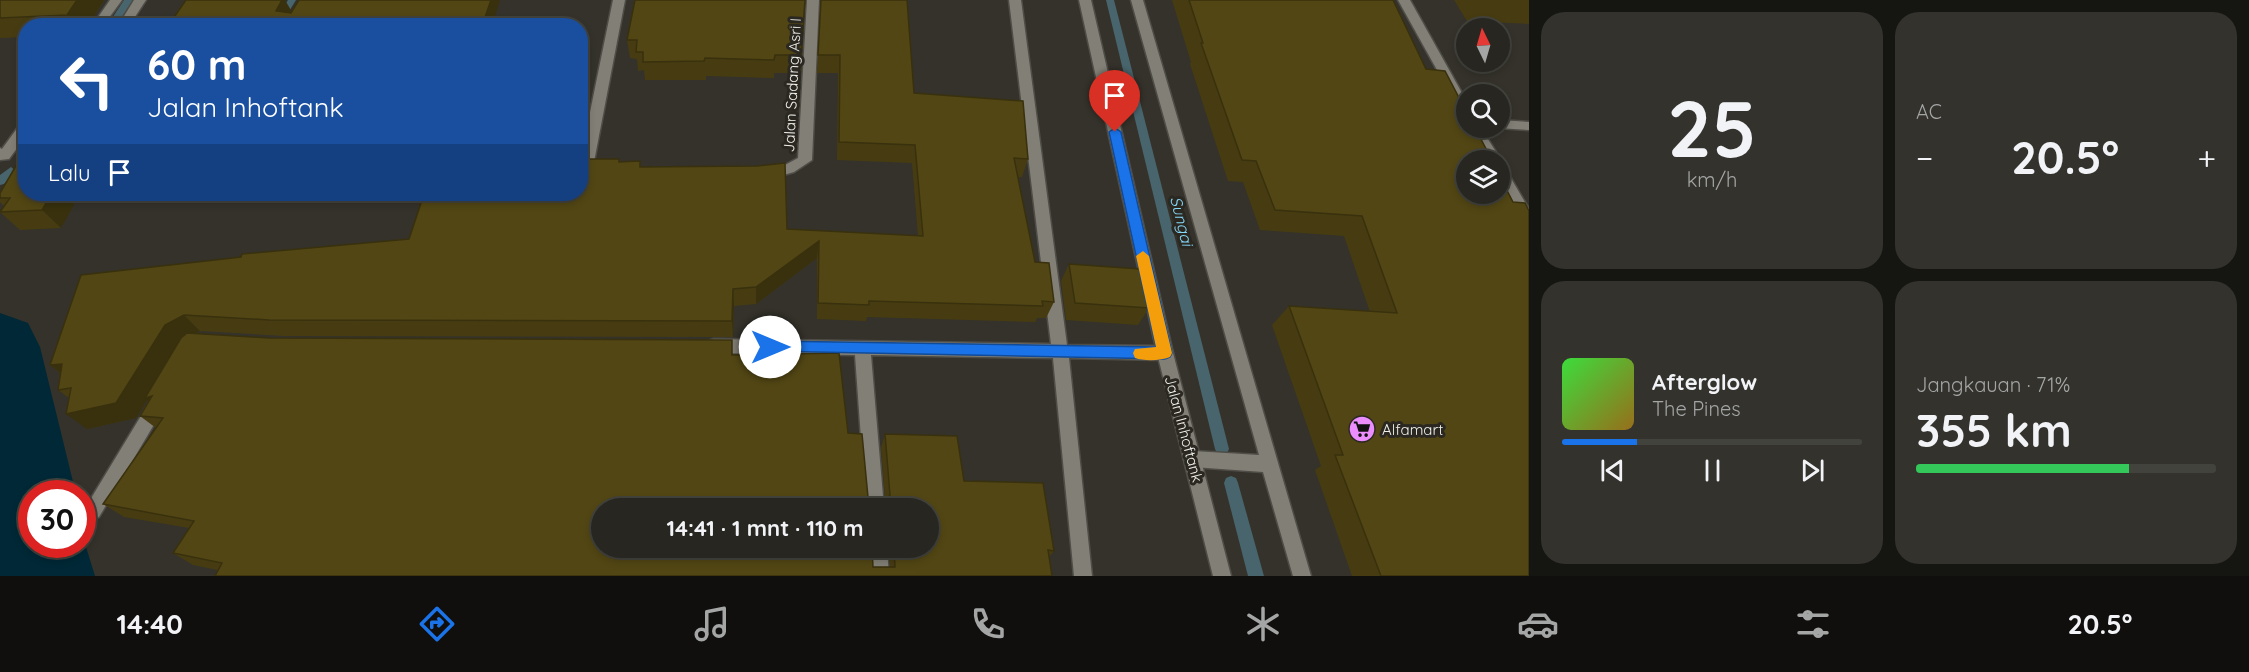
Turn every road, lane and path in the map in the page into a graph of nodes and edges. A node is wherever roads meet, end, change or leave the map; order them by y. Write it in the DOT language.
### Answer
graph roads {
  1 [pos="116,0"];
  2 [pos="140,0"];
  3 [pos="619,0"];
  4 [pos="813,0"];
  5 [pos="1015,0"];
  6 [pos="1085,0"];
  7 [pos="1137,0"];
  8 [pos="1404,0"];
  9 [pos="103,18"];
  10 [pos="128,18"];
  11 [pos="1456,92"];
  12 [pos="1510,125"];
  13 [pos="1529,126"];
  14 [pos="18,136"];
  15 [pos="2,155"];
  16 [pos="588,167"];
  17 [pos="748,176"];
  18 [pos="1510,188"];
  19 [pos="1529,221"];
  20 [pos="697,346"];
  21 [pos="862,347"];
  22 [pos="1060,352"];
  23 [pos="1165,353"];
  24 [pos="162,394"];
  25 [pos="1193,459"];
  26 [pos="1269,464"];
  27 [pos="874,498"];
  28 [pos="96,506"];
  29 [pos="879,558"];
  30 [pos="880,576"];
  31 [pos="1083,576"];
  32 [pos="1222,576"];
  33 [pos="1302,576"];
  1 -- 9 [label="street"];
  2 -- 10 [label="street"];
  3 -- 16 [label="street"];
  4 -- 17 [label="street, Jalan Sadang Asri I"];
  5 -- 22 [label="street"];
  6 -- 23 [label="street, Jalan Inhoftank"];
  7 -- 26 [label="street"];
  8 -- 11 [label="street"];
  12 -- 13 [label="street"];
  14 -- 15 [label="street"];
  18 -- 19 [label="street"];
  20 -- 21 [label="street"];
  21 -- 22 [label="street"];
  21 -- 27 [label="street"];
  22 -- 23 [label="street"];
  22 -- 31 [label="street"];
  23 -- 25 [label="street, Jalan Inhoftank"];
  24 -- 28 [label="street"];
  25 -- 26 [label="street"];
  25 -- 32 [label="street, Jalan Inhoftank"];
  26 -- 33 [label="street"];
  29 -- 30 [label="street"];
}
